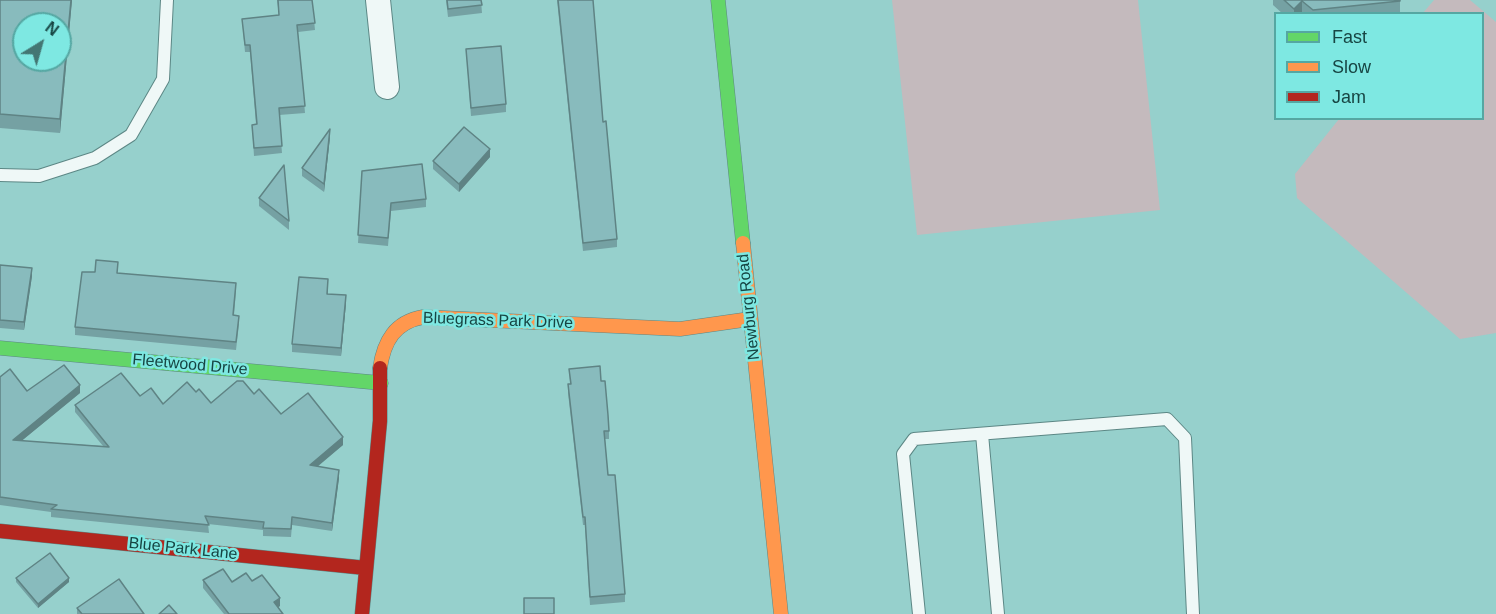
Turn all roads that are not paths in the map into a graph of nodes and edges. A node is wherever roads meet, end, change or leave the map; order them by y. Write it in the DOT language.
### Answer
graph roads {
  1 [pos="167,0"];
  2 [pos="378,0"];
  3 [pos="718,0"];
  4 [pos="387,87"];
  5 [pos="0,175"];
  6 [pos="750,319"];
  7 [pos="0,348"];
  8 [pos="381,383"];
  9 [pos="982,434"];
  10 [pos="0,531"];
  11 [pos="366,568"];
  12 [pos="362,614"];
  13 [pos="781,614"];
  14 [pos="919,614"];
  15 [pos="998,614"];
  16 [pos="1192,614"];
  1 -- 5 [label="lane"];
  2 -- 4 [label="street"];
  3 -- 6 [label="street, Newburg Road"];
  6 -- 8 [label="street, Bluegrass Park Drive"];
  6 -- 13 [label="street, Newburg Road"];
  7 -- 8 [label="street, Fleetwood Drive"];
  8 -- 11 [label="street, Bluegrass Park Drive"];
  9 -- 14 [label="lane"];
  9 -- 15 [label="lane"];
  9 -- 16 [label="lane"];
  10 -- 11 [label="street, Blue Park Lane"];
  11 -- 12 [label="street, Bluegrass Park Drive"];
}
